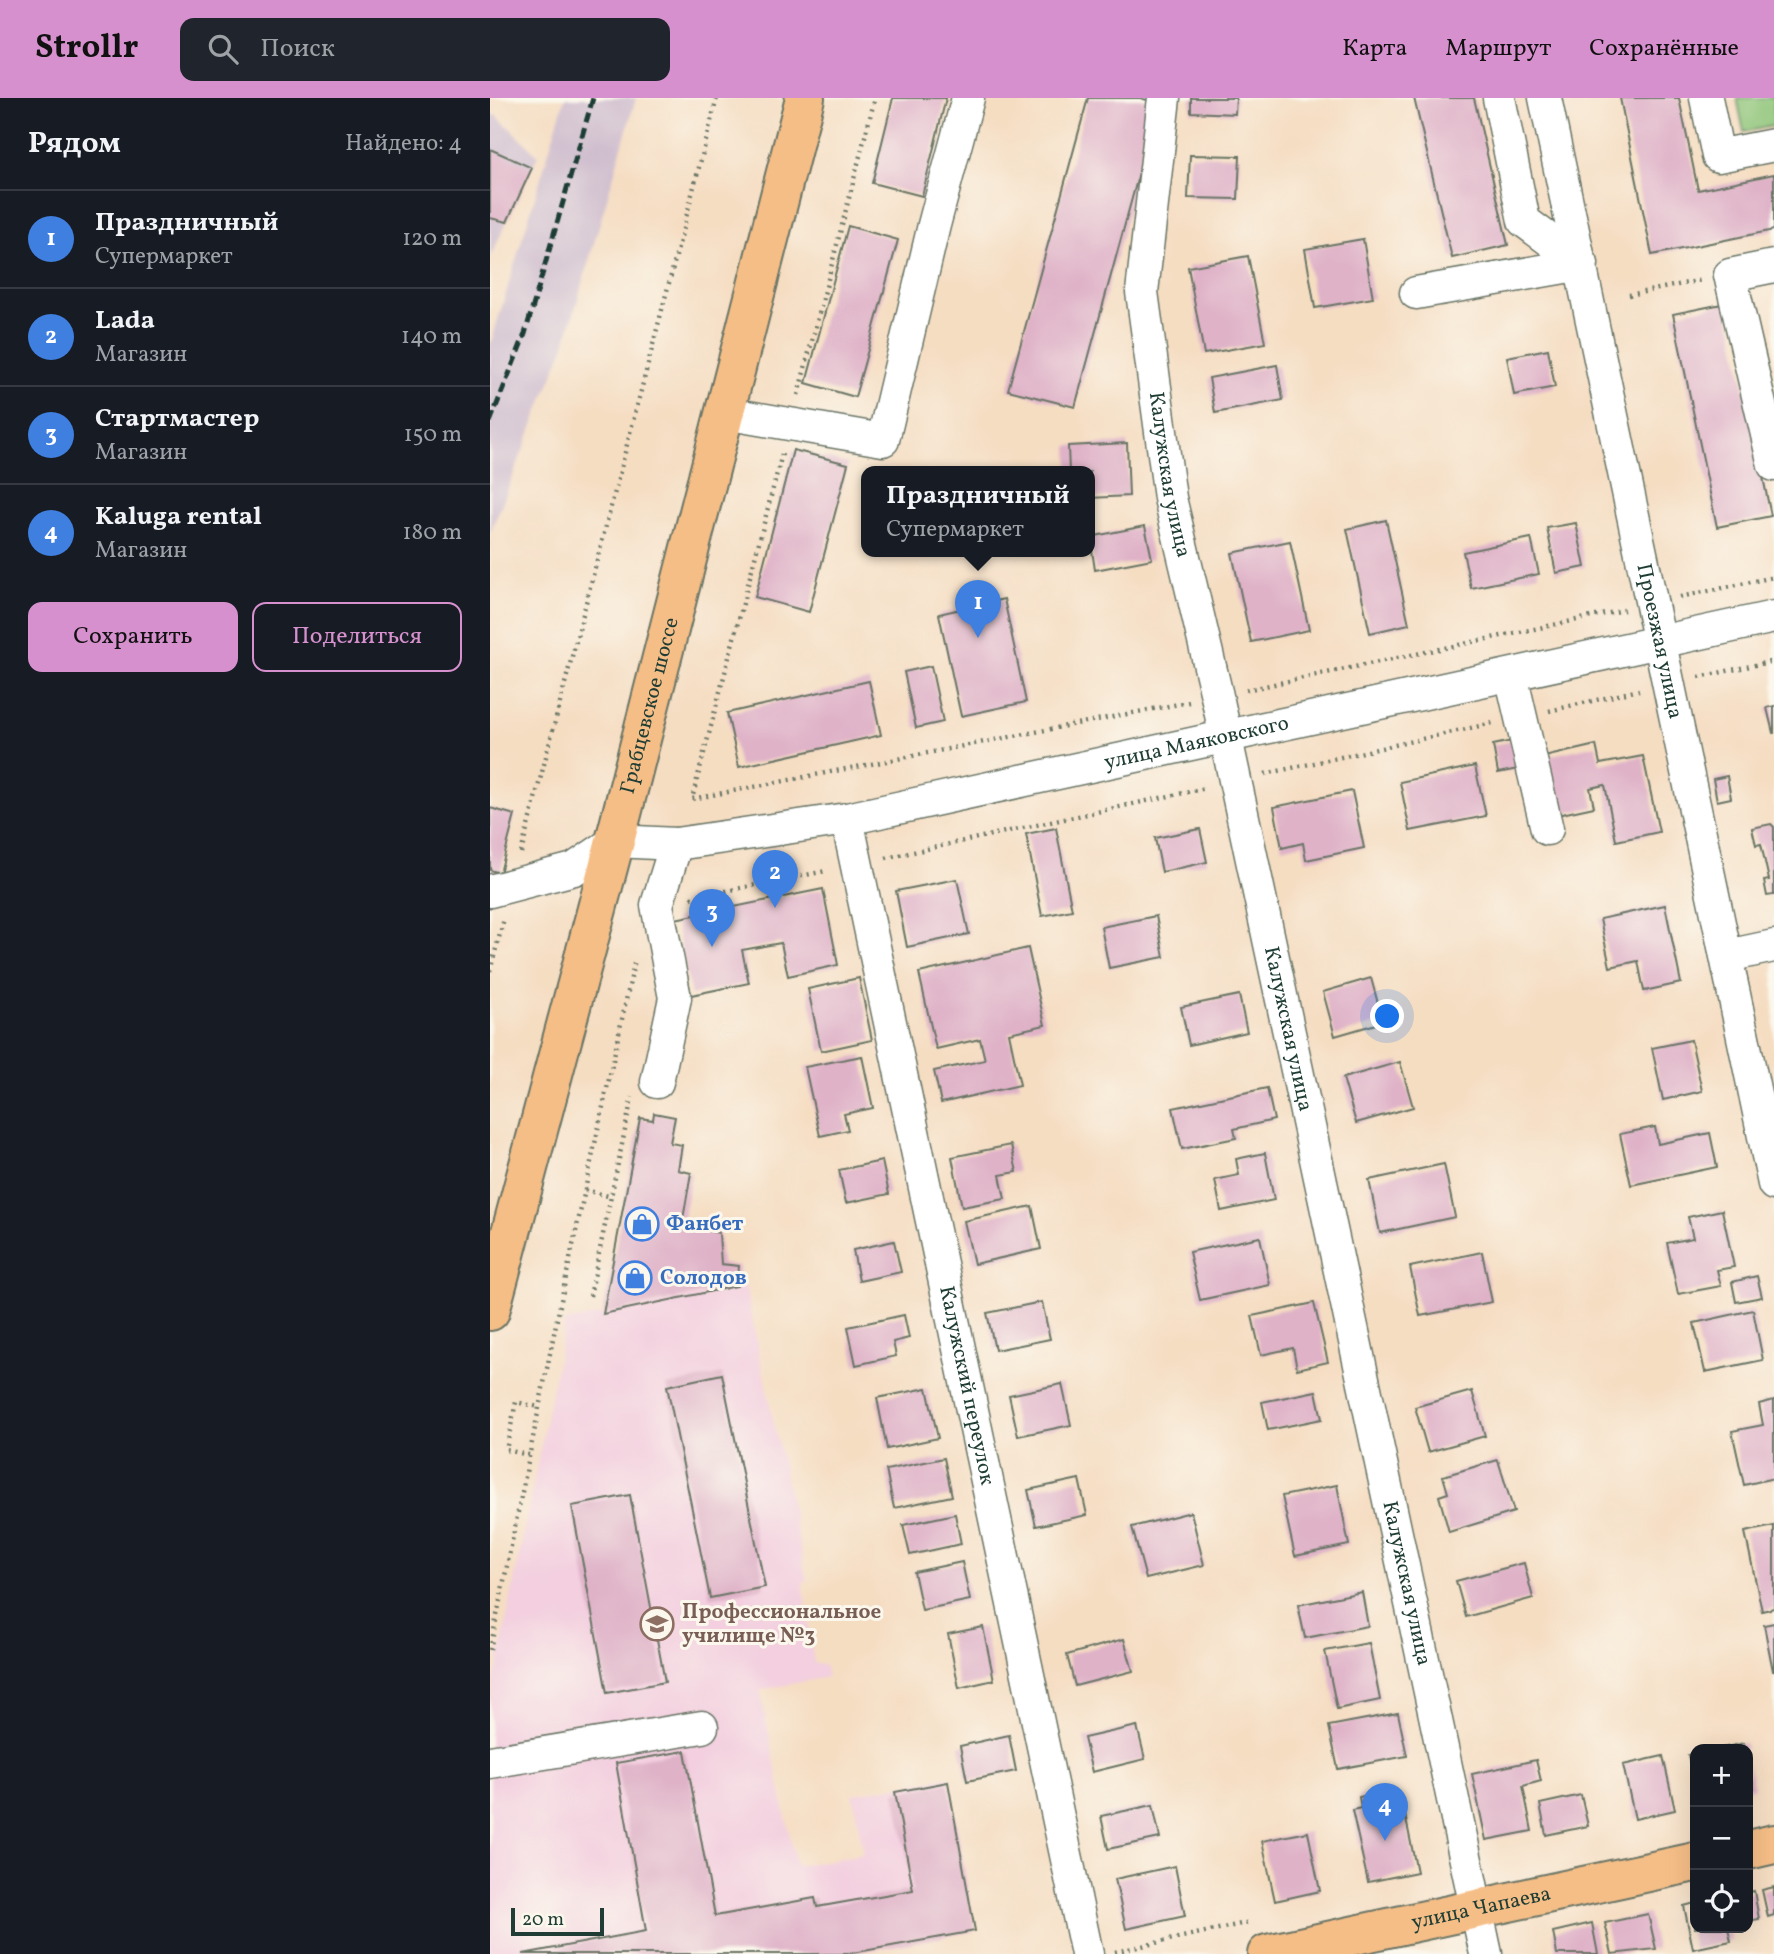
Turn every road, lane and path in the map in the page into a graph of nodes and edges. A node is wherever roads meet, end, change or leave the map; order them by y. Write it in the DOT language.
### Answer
graph roads {
  1 [pos="717,98"];
  2 [pos="805,98"];
  3 [pos="875,98"];
  4 [pos="968,98"];
  5 [pos="1164,98"];
  6 [pos="1499,98"];
  7 [pos="1545,98"];
  8 [pos="1706,98"];
  9 [pos="1774,145"];
  10 [pos="1582,264"];
  11 [pos="1774,266"];
  12 [pos="1730,275"];
  13 [pos="1416,293"];
  14 [pos="1629,295"];
  15 [pos="724,413"];
  16 [pos="790,426"];
  17 [pos="1773,459"];
  18 [pos="1774,577"];
  19 [pos="1653,603"];
  20 [pos="1774,617"];
  21 [pos="1661,642"];
  22 [pos="1774,661"];
  23 [pos="1511,675"];
  24 [pos="1670,683"];
  25 [pos="1217,696"];
  26 [pos="1520,717"];
  27 [pos="1226,737"];
  28 [pos="1235,781"];
  29 [pos="847,819"];
  30 [pos="1547,829"];
  31 [pos="615,841"];
  32 [pos="676,844"];
  33 [pos="857,864"];
  34 [pos="502,888"];
  35 [pos="657,905"];
  36 [pos="638,946"];
  37 [pos="1774,946"];
  38 [pos="1727,956"];
  39 [pos="490,971"];
  40 [pos="657,1082"];
  41 [pos="628,1112"];
  42 [pos="1774,1184"];
  43 [pos="585,1190"];
  44 [pos="612,1197"];
  45 [pos="590,1296"];
  46 [pos="490,1311"];
  47 [pos="539,1407"];
  48 [pos="529,1455"];
  49 [pos="490,1650"];
  50 [pos="702,1727"];
  51 [pos="490,1762"];
  52 [pos="1774,1844"];
  53 [pos="1753,1849"];
  54 [pos="1690,1862"];
  55 [pos="1476,1909"];
  56 [pos="1087,1954"];
  57 [pos="1267,1954"];
  58 [pos="1486,1954"];
  1 -- 34 [label="path"];
  2 -- 15 [label="main road, Грабцевское шоссе"];
  3 -- 16 [label="path"];
  4 -- 16 [label="street"];
  5 -- 25 [label="street, Калужская улица"];
  6 -- 10 [label="street"];
  7 -- 10 [label="street, Проезжая улица"];
  8 -- 9 [label="street"];
  10 -- 13 [label="street"];
  10 -- 19 [label="street, Проезжая улица"];
  11 -- 12 [label="street"];
  12 -- 14 [label="path"];
  12 -- 17 [label="street"];
  15 -- 16 [label="street"];
  15 -- 31 [label="main road, Грабцевское шоссе"];
  16 -- 25 [label="path"];
  18 -- 19 [label="path"];
  19 -- 21 [label="street, Проезжая улица"];
  19 -- 25 [label="path"];
  20 -- 21 [label="street, улица Маяковского"];
  21 -- 23 [label="street, улица Маяковского"];
  21 -- 24 [label="street, Проезжая улица"];
  22 -- 24 [label="path"];
  23 -- 26 [label="street"];
  23 -- 27 [label="street, улица Маяковского"];
  24 -- 26 [label="path"];
  24 -- 38 [label="street, Проезжая улица"];
  25 -- 27 [label="street, Калужская улица"];
  26 -- 28 [label="path"];
  26 -- 30 [label="street"];
  27 -- 28 [label="street, Калужская улица"];
  27 -- 29 [label="street, улица Маяковского"];
  28 -- 33 [label="path"];
  28 -- 55 [label="street, Калужская улица"];
  29 -- 32 [label="street, улица Маяковского"];
  29 -- 33 [label="street, Калужский переулок"];
  31 -- 32 [label="street, улица Маяковского"];
  31 -- 34 [label="street"];
  31 -- 46 [label="main road, Грабцевское шоссе"];
  32 -- 35 [label="street"];
  33 -- 35 [label="path"];
  33 -- 56 [label="street, Калужский переулок"];
  34 -- 39 [label="path"];
  35 -- 40 [label="street"];
  36 -- 43 [label="path"];
  37 -- 38 [label="street"];
  38 -- 42 [label="street, Проезжая улица"];
  41 -- 44 [label="path"];
  43 -- 44 [label="path"];
  43 -- 47 [label="path"];
  44 -- 45 [label="path"];
  47 -- 48 [label="path"];
  47 -- 48 [label="path"];
  48 -- 49 [label="path"];
  50 -- 51 [label="street"];
  52 -- 53 [label="main road"];
  54 -- 55 [label="main road, улица Чапаева"];
  55 -- 57 [label="main road, улица Чапаева"];
  55 -- 58 [label="street, Калужская улица"];
}
